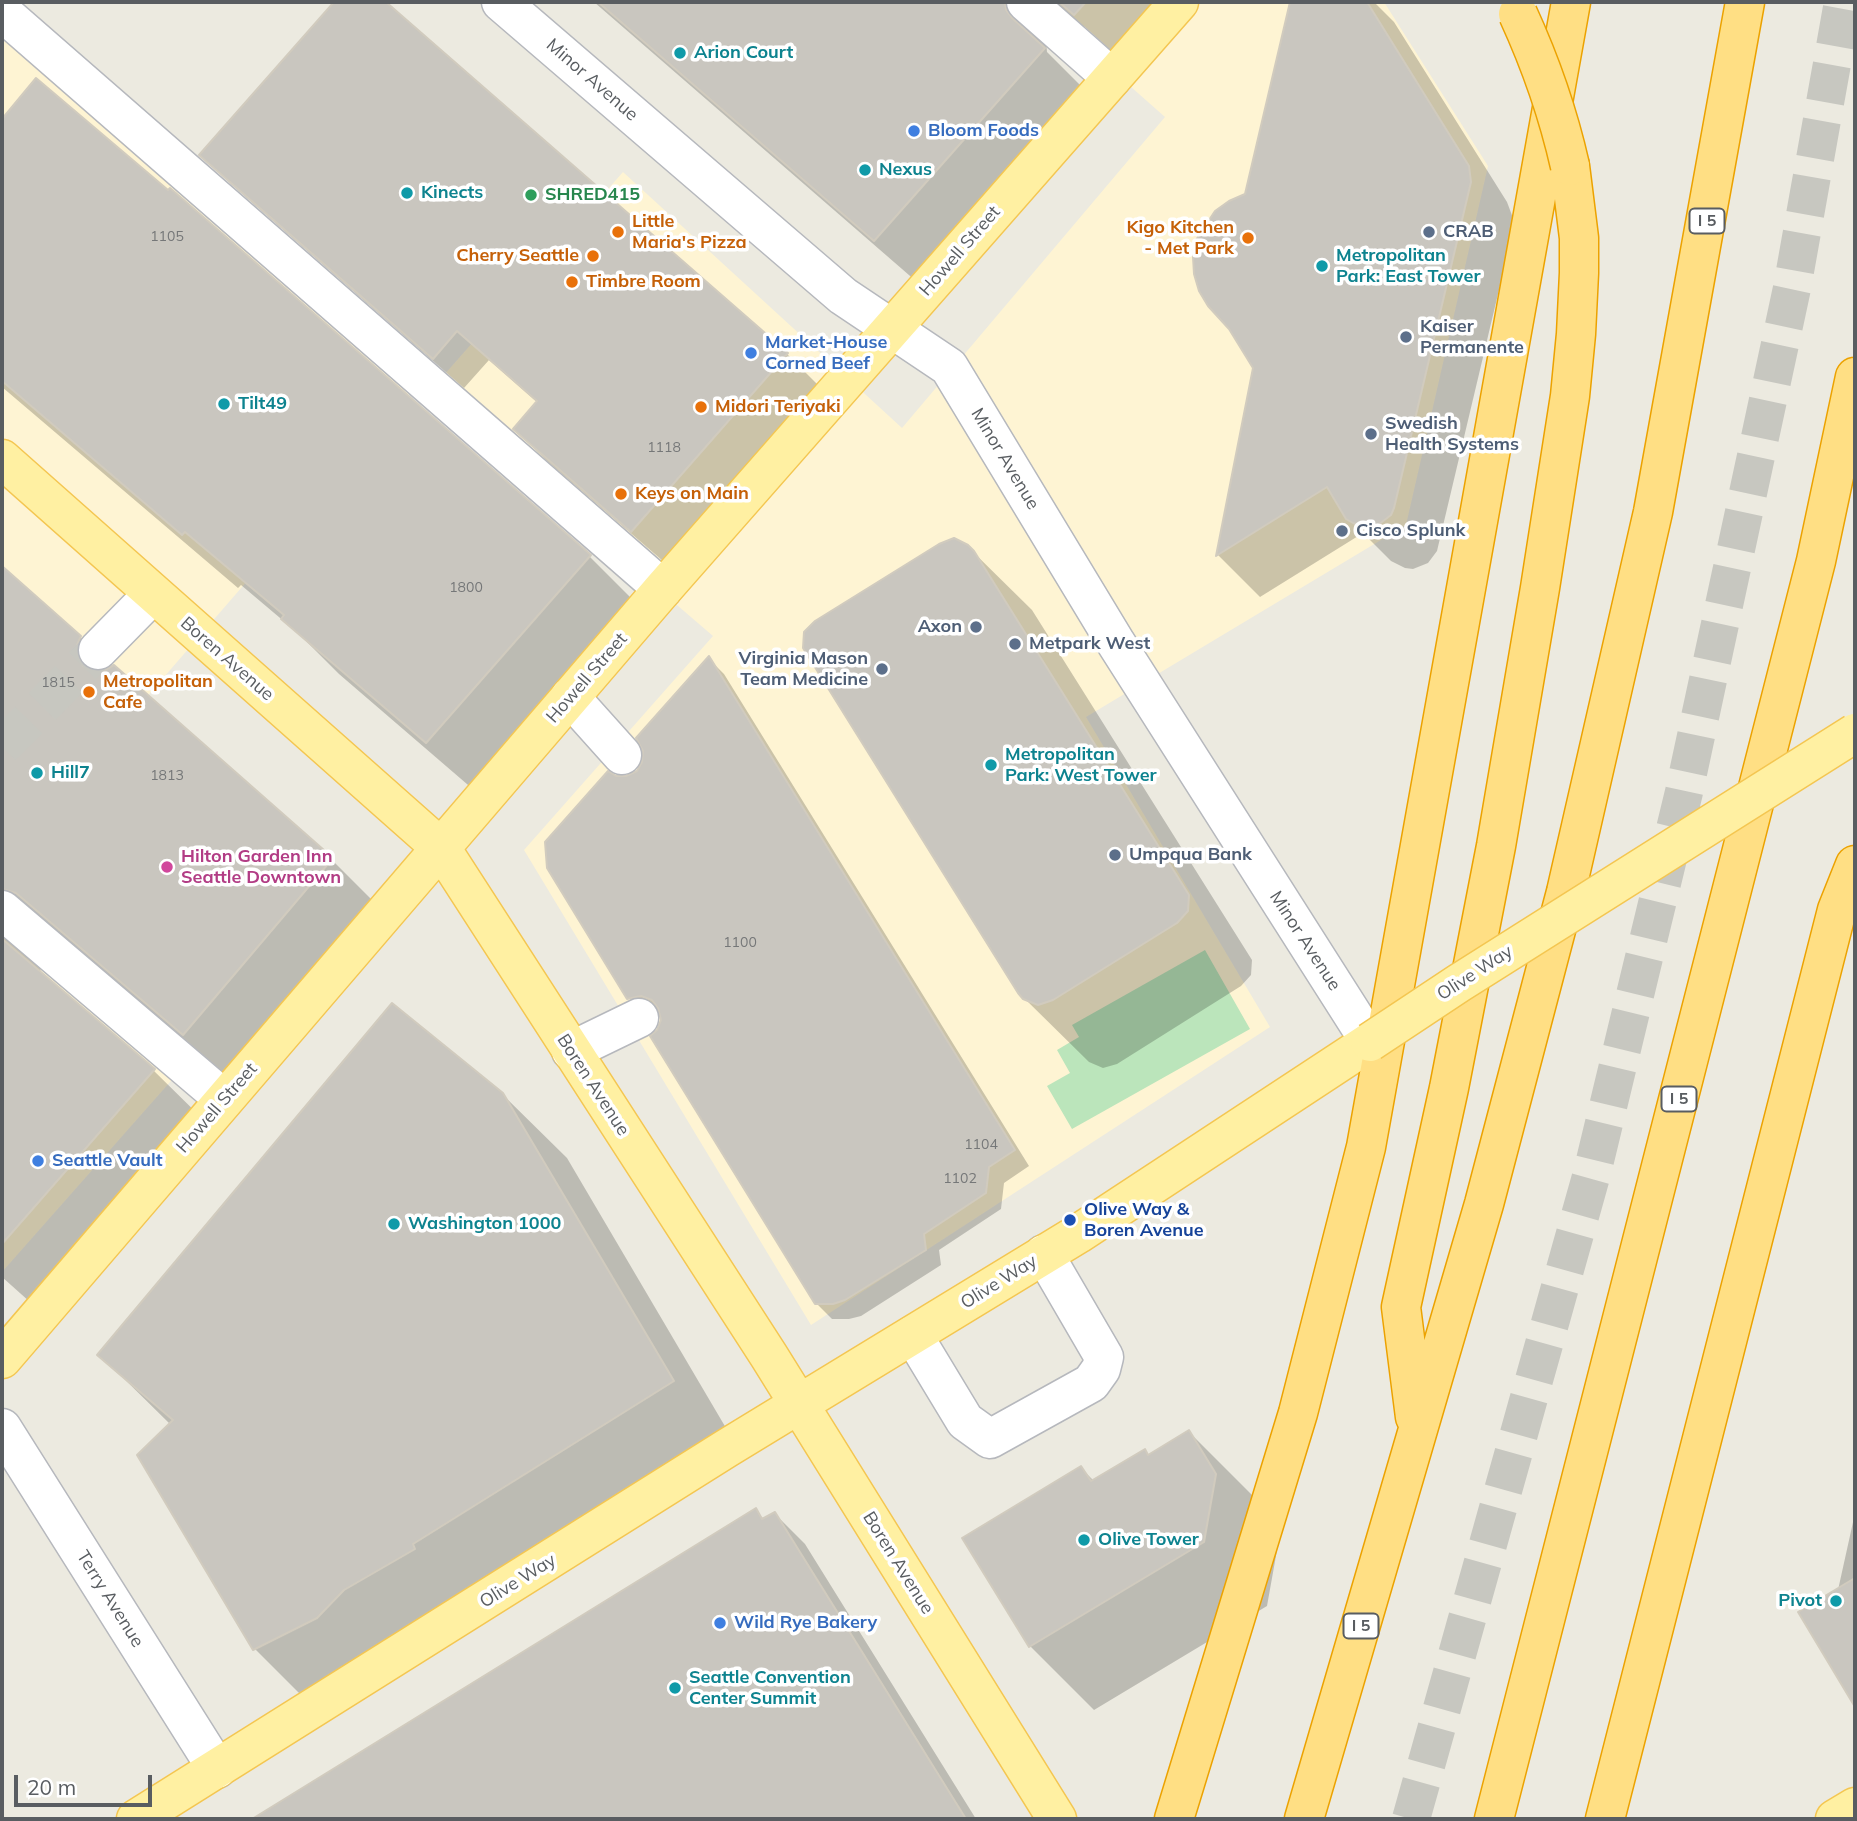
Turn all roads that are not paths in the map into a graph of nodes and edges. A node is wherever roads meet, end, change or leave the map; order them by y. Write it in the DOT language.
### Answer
graph roads {
  1 [pos="501,2"];
  2 [pos="1026,2"];
  3 [pos="1179,2"];
  4 [pos="1571,2"];
  5 [pos="1745,2"];
  6 [pos="1515,8"];
  7 [pos="2,12"];
  8 [pos="1112,78"];
  9 [pos="891,329"];
  10 [pos="1855,377"];
  11 [pos="2,459"];
  12 [pos="663,589"];
  13 [pos="153,594"];
  14 [pos="98,650"];
  15 [pos="570,697"];
  16 [pos="1855,733"];
  17 [pos="622,755"];
  18 [pos="441,848"];
  19 [pos="1855,865"];
  20 [pos="2,910"];
  21 [pos="639,1018"];
  22 [pos="1370,1042"];
  23 [pos="571,1051"];
  24 [pos="224,1099"];
  25 [pos="1044,1254"];
  26 [pos="913,1335"];
  27 [pos="2,1359"];
  28 [pos="800,1405"];
  29 [pos="2,1429"];
  30 [pos="1417,1433"];
  31 [pos="217,1769"];
  32 [pos="136,1819"];
  33 [pos="1057,1819"];
  34 [pos="1174,1819"];
  35 [pos="1304,1819"];
  36 [pos="1494,1819"];
  37 [pos="1605,1819"];
  1 -- 9 [label="street, Minor Avenue"];
  2 -- 8 [label="street"];
  3 -- 8 [label="main road, Howell Street"];
  4 -- 34 [label="highway"];
  5 -- 30 [label="highway, I 5"];
  6 -- 30 [label="highway, bridge"];
  7 -- 12 [label="street"];
  8 -- 9 [label="main road, Howell Street"];
  9 -- 12 [label="main road, Howell Street"];
  9 -- 22 [label="street, Minor Avenue"];
  10 -- 36 [label="highway, I 5"];
  11 -- 13 [label="main road, Boren Avenue"];
  12 -- 15 [label="main road, Howell Street"];
  13 -- 14 [label="street"];
  13 -- 18 [label="main road, Boren Avenue"];
  15 -- 17 [label="street"];
  15 -- 18 [label="main road, Howell Street"];
  16 -- 22 [label="main road, Olive Way, bridge"];
  18 -- 23 [label="main road, Boren Avenue"];
  18 -- 24 [label="main road, Howell Street"];
  19 -- 37 [label="highway"];
  20 -- 24 [label="street"];
  21 -- 23 [label="street"];
  22 -- 25 [label="main road, Olive Way"];
  23 -- 28 [label="main road, Boren Avenue"];
  24 -- 27 [label="main road, Howell Street"];
  25 -- 26 [label="main road, Olive Way"];
  25 -- 26 [label="street"];
  26 -- 28 [label="main road, Olive Way"];
  28 -- 31 [label="main road, Olive Way"];
  28 -- 33 [label="main road, Boren Avenue"];
  29 -- 31 [label="street, Terry Avenue"];
  30 -- 35 [label="highway, I 5"];
  31 -- 32 [label="main road, Olive Way"];
}
